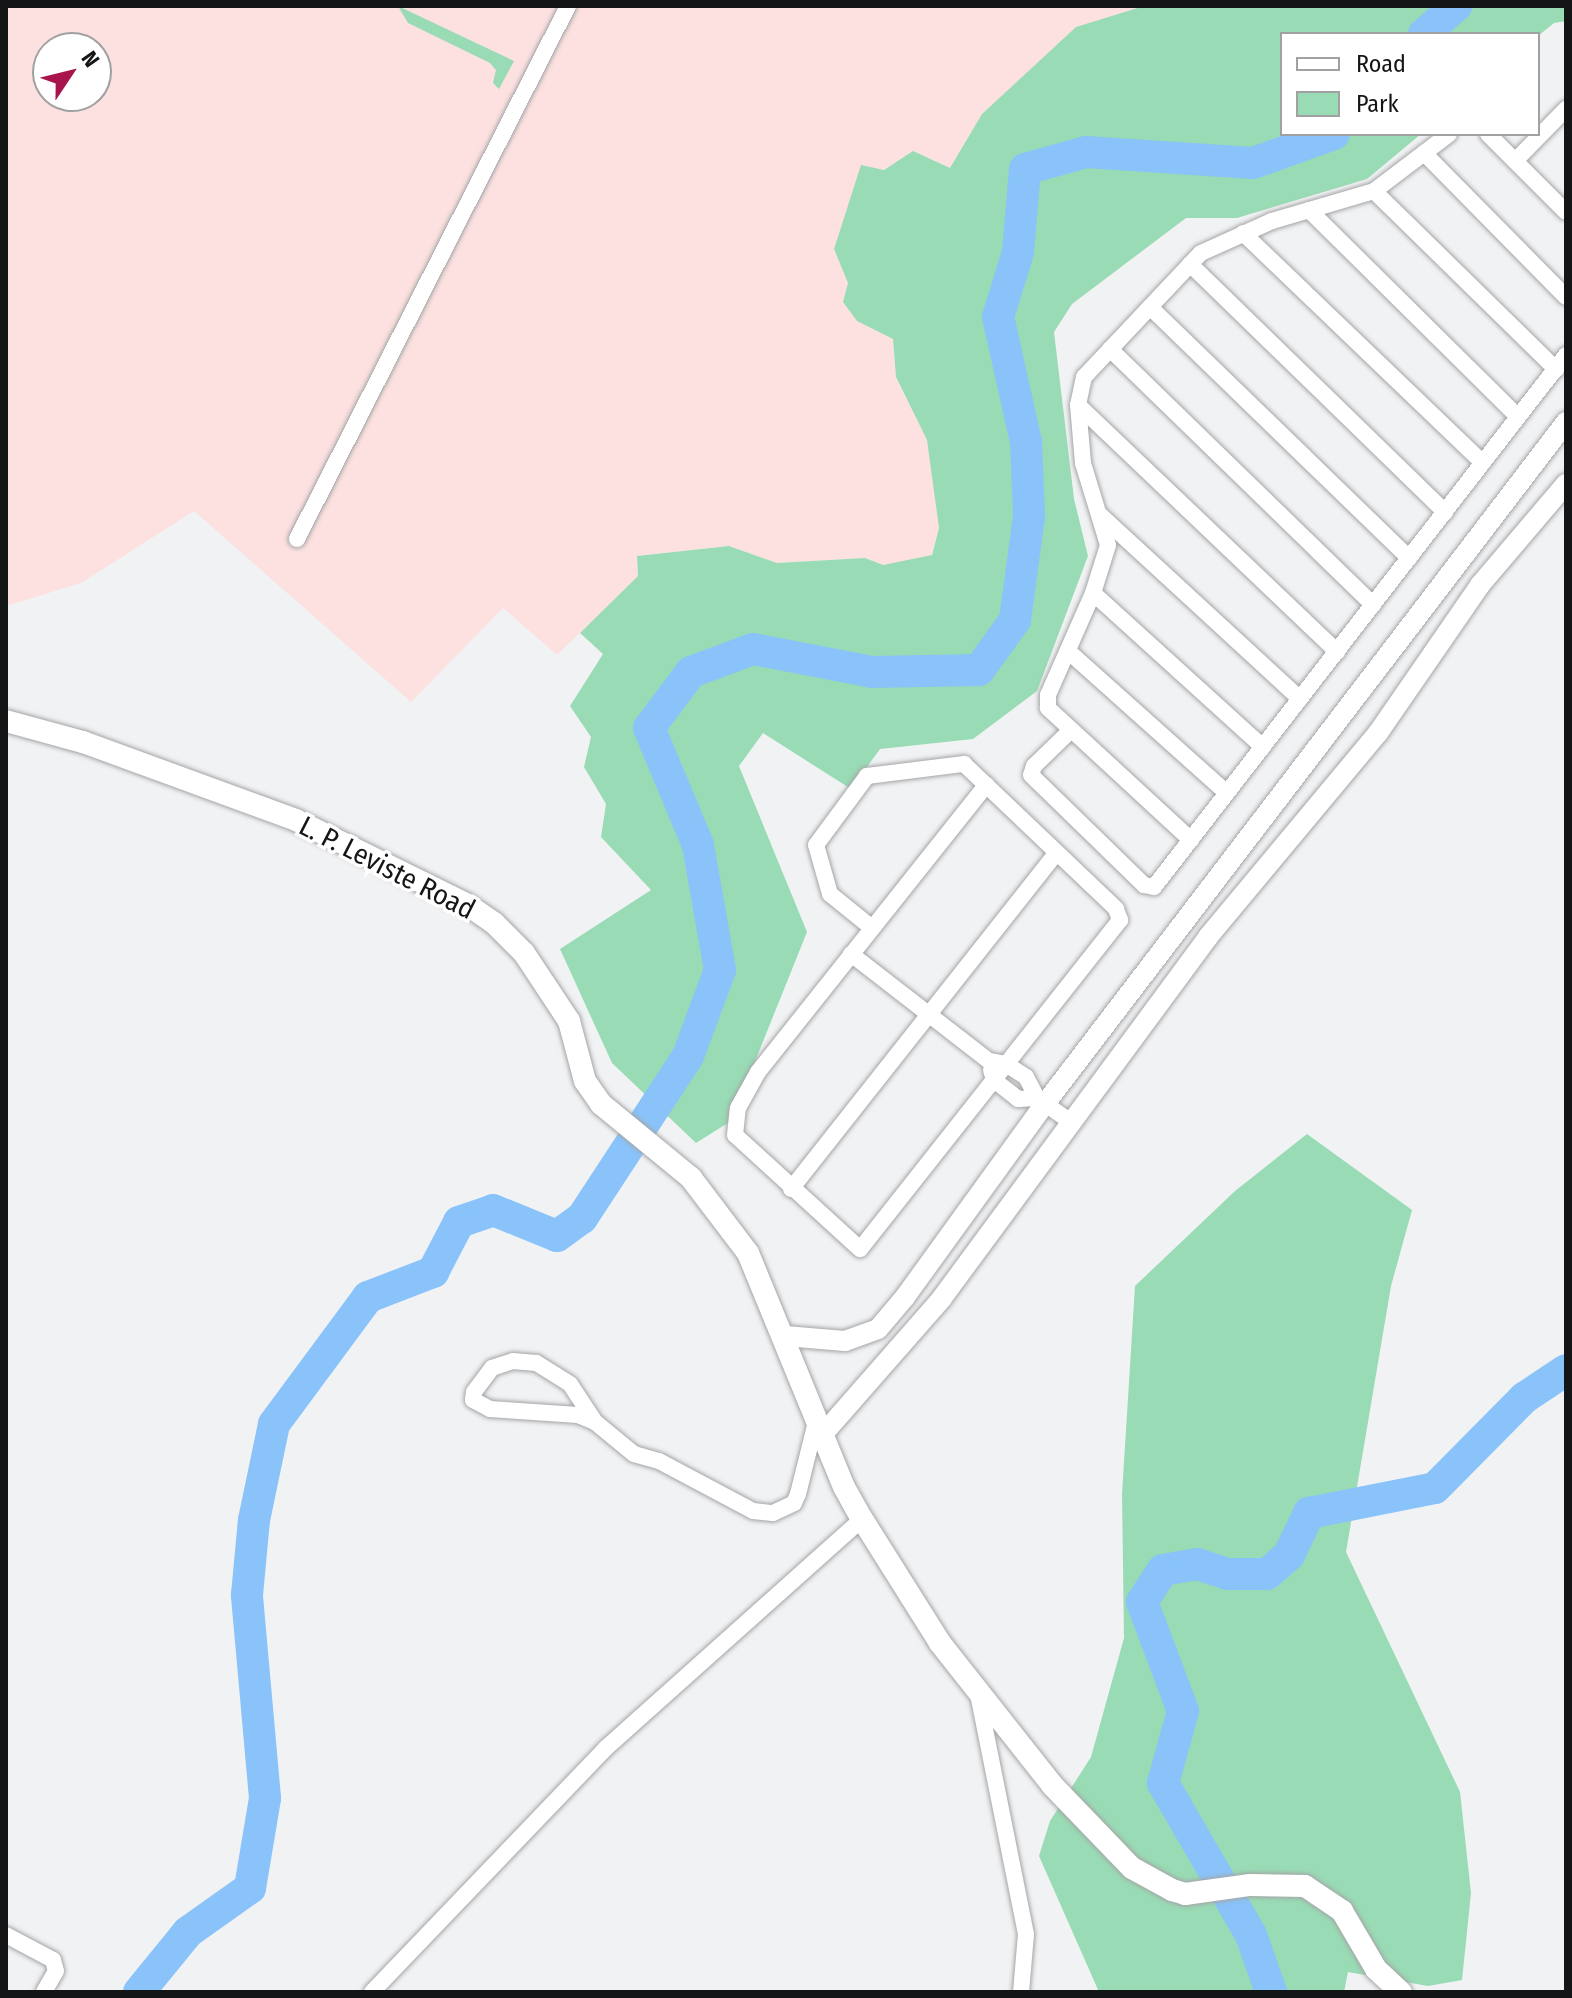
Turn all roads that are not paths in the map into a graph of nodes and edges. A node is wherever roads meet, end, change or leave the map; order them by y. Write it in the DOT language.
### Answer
graph roads {
  1 [pos="568,6"];
  2 [pos="1563,118"];
  3 [pos="1446,136"];
  4 [pos="1490,136"];
  5 [pos="1424,153"];
  6 [pos="1515,161"];
  7 [pos="1374,191"];
  8 [pos="1309,210"];
  9 [pos="1566,212"];
  10 [pos="1243,233"];
  11 [pos="1190,264"];
  12 [pos="1566,297"];
  13 [pos="1150,307"];
  14 [pos="1110,349"];
  15 [pos="1561,362"];
  16 [pos="1078,405"];
  17 [pos="1518,417"];
  18 [pos="1566,422"];
  19 [pos="1483,463"];
  20 [pos="1566,484"];
  21 [pos="1445,512"];
  22 [pos="1098,513"];
  23 [pos="297,539"];
  24 [pos="1409,558"];
  25 [pos="1093,593"];
  26 [pos="1373,605"];
  27 [pos="1068,651"];
  28 [pos="1337,652"];
  29 [pos="1300,699"];
  30 [pos="6,721"];
  31 [pos="1071,730"];
  32 [pos="1263,747"];
  33 [pos="986,785"];
  34 [pos="1227,793"];
  35 [pos="1191,840"];
  36 [pos="1056,853"];
  37 [pos="872,928"];
  38 [pos="851,954"];
  39 [pos="929,1015"];
  40 [pos="989,1061"];
  41 [pos="1006,1064"];
  42 [pos="994,1080"];
  43 [pos="1041,1101"];
  44 [pos="1071,1122"];
  45 [pos="791,1189"];
  46 [pos="878,1329"];
  47 [pos="785,1336"];
  48 [pos="899,1349"];
  49 [pos="595,1422"];
  50 [pos="821,1424"];
  51 [pos="862,1519"];
  52 [pos="978,1693"];
  53 [pos="6,1935"];
  54 [pos="44,1992"];
  55 [pos="372,1992"];
  56 [pos="1021,1992"];
  57 [pos="1401,1992"];
  1 -- 23 [label="street"];
  2 -- 6 [label="street"];
  3 -- 5 [label="street"];
  4 -- 6 [label="street"];
  5 -- 7 [label="street"];
  5 -- 12 [label="street"];
  6 -- 9 [label="street"];
  7 -- 8 [label="street"];
  7 -- 15 [label="street"];
  8 -- 10 [label="street"];
  8 -- 17 [label="street"];
  10 -- 11 [label="street"];
  10 -- 19 [label="street"];
  11 -- 13 [label="street"];
  11 -- 21 [label="street"];
  13 -- 14 [label="street"];
  13 -- 24 [label="street"];
  14 -- 16 [label="street"];
  14 -- 26 [label="street"];
  15 -- 17 [label="street"];
  16 -- 22 [label="street"];
  16 -- 28 [label="street"];
  17 -- 19 [label="street"];
  18 -- 43 [label="street"];
  19 -- 21 [label="street"];
  20 -- 44 [label="street"];
  21 -- 24 [label="street"];
  22 -- 25 [label="street"];
  22 -- 29 [label="street"];
  24 -- 26 [label="street"];
  25 -- 27 [label="street"];
  25 -- 32 [label="street"];
  26 -- 28 [label="street"];
  27 -- 31 [label="street"];
  27 -- 34 [label="street"];
  28 -- 29 [label="street"];
  29 -- 32 [label="street"];
  30 -- 47 [label="main road, L. P. Leviste Road"];
  31 -- 35 [label="street"];
  31 -- 35 [label="street"];
  32 -- 34 [label="street"];
  33 -- 36 [label="street"];
  33 -- 37 [label="street"];
  33 -- 37 [label="street"];
  34 -- 35 [label="street"];
  36 -- 39 [label="street"];
  36 -- 41 [label="street"];
  37 -- 38 [label="street"];
  38 -- 39 [label="street"];
  38 -- 45 [label="street"];
  39 -- 40 [label="street"];
  39 -- 45 [label="street"];
  40 -- 41 [label="street"];
  40 -- 42 [label="street"];
  41 -- 42 [label="street"];
  41 -- 43 [label="street"];
  42 -- 43 [label="street"];
  42 -- 45 [label="street"];
  43 -- 44 [label="street"];
  43 -- 46 [label="street"];
  44 -- 48 [label="street"];
  46 -- 47 [label="street"];
  46 -- 48 [label="street"];
  47 -- 50 [label="main road, L. P. Leviste Road"];
  48 -- 50 [label="street"];
  49 -- 49 [label="street"];
  49 -- 50 [label="street"];
  50 -- 51 [label="main road, L. P. Leviste Road"];
  51 -- 52 [label="main road, L. P. Leviste Road"];
  51 -- 55 [label="street"];
  52 -- 56 [label="street"];
  52 -- 57 [label="main road, L. P. Leviste Road"];
  53 -- 54 [label="street"];
}
